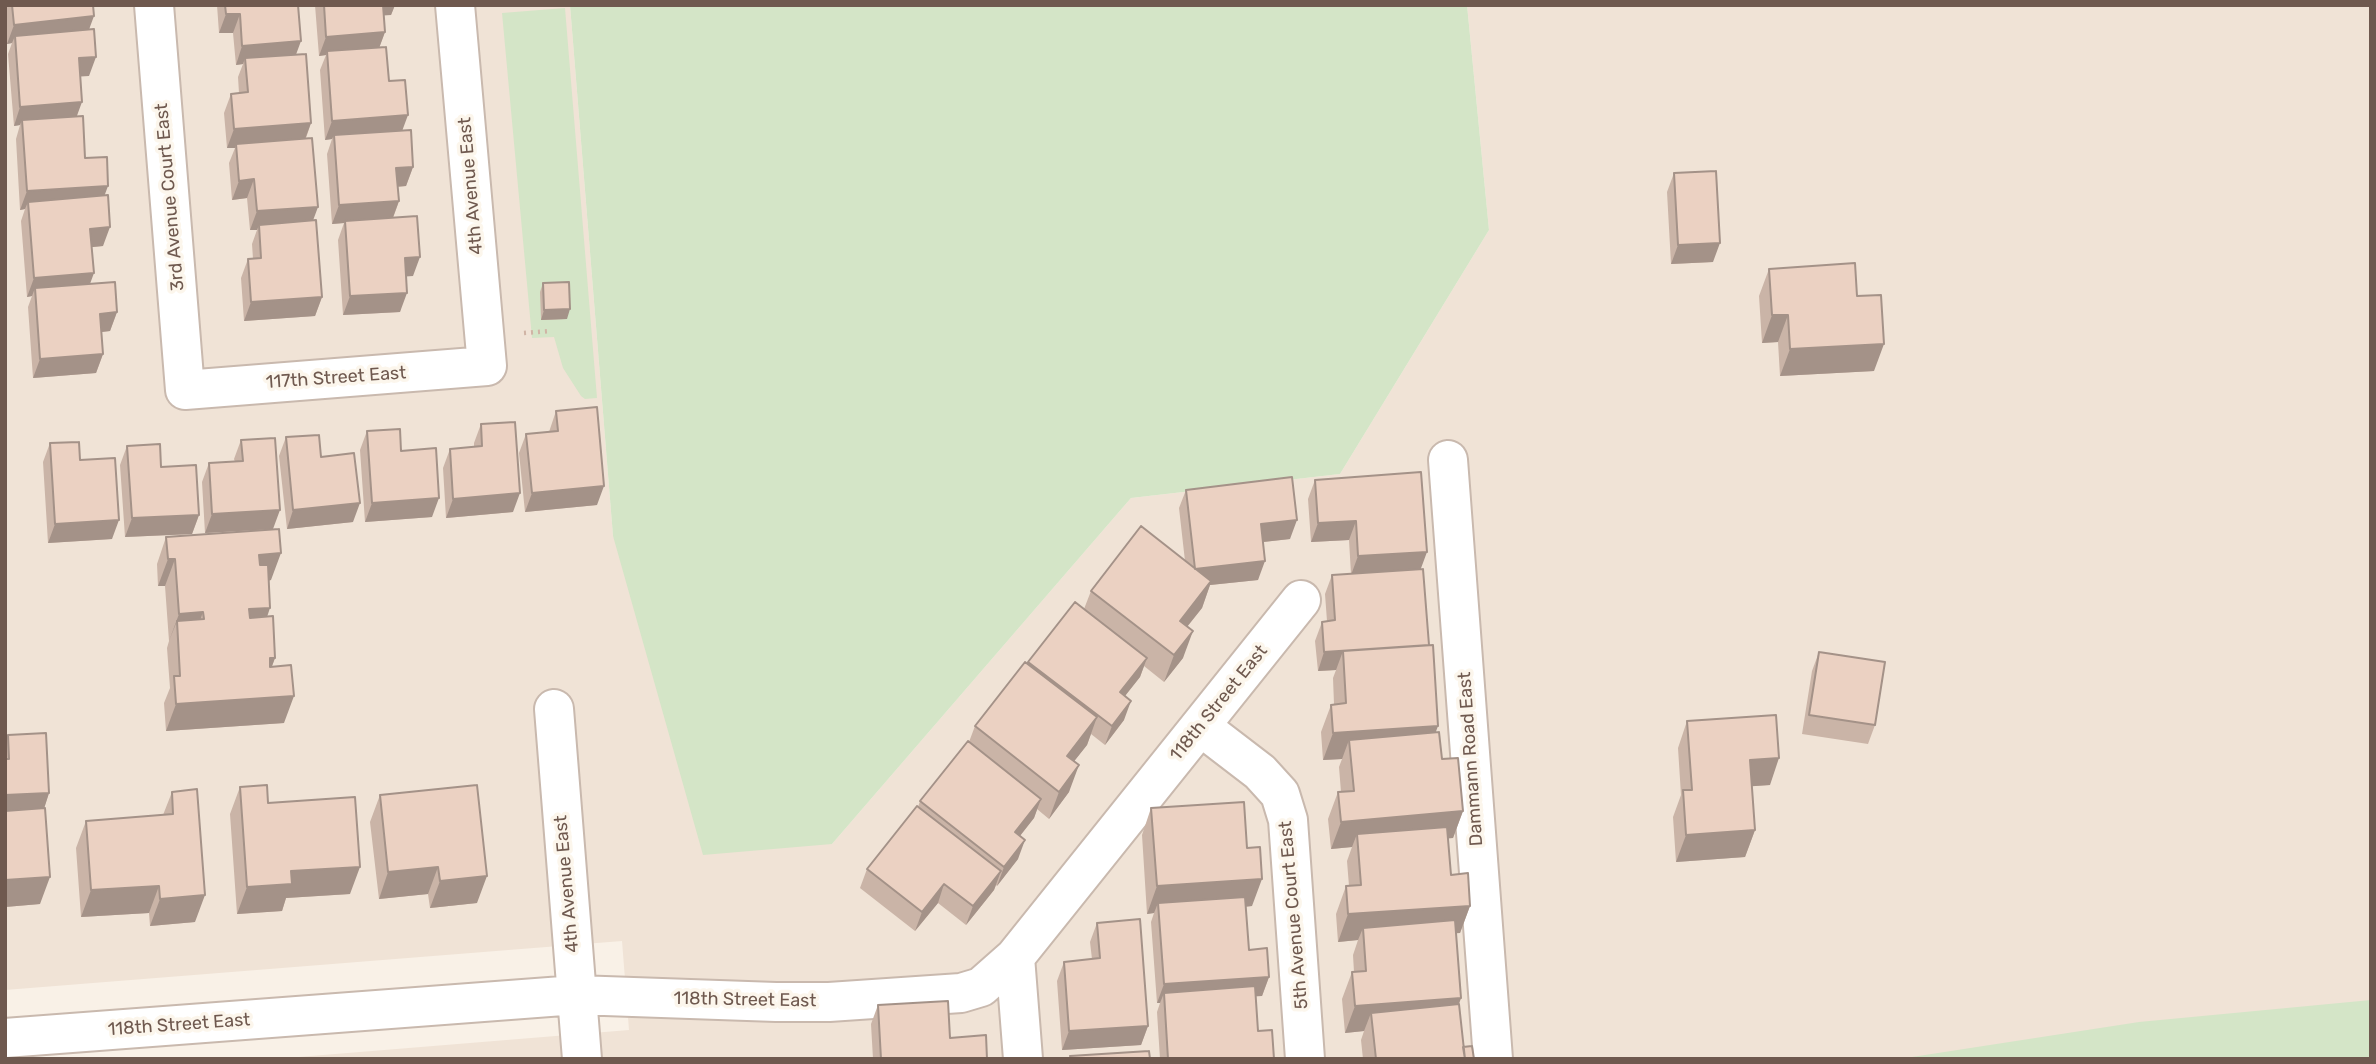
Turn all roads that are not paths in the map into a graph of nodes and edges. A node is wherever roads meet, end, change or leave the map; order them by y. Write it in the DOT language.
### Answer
graph roads {
  1 [pos="154,5"];
  2 [pos="455,5"];
  3 [pos="486,366"];
  4 [pos="185,390"];
  5 [pos="1448,460"];
  6 [pos="1301,600"];
  7 [pos="554,709"];
  8 [pos="1200,726"];
  9 [pos="1015,957"];
  10 [pos="576,995"];
  11 [pos="5,1038"];
  12 [pos="59,1046"];
  13 [pos="582,1059"];
  14 [pos="1023,1059"];
  15 [pos="1305,1059"];
  16 [pos="1493,1059"];
  1 -- 4 [label="street, 3rd Avenue Court East"];
  2 -- 3 [label="street, 4th Avenue East"];
  3 -- 4 [label="street, 117th Street East"];
  5 -- 16 [label="street, Dammann Road East"];
  6 -- 8 [label="street, 118th Street East"];
  7 -- 10 [label="street, 4th Avenue East"];
  8 -- 9 [label="street, 118th Street East"];
  8 -- 15 [label="street, 5th Avenue Court East"];
  9 -- 10 [label="street, 118th Street East"];
  9 -- 14 [label="street"];
  10 -- 12 [label="street, 118th Street East"];
  10 -- 13 [label="street, 4th Avenue East"];
  11 -- 12 [label="street, 118th Street East"];
}
